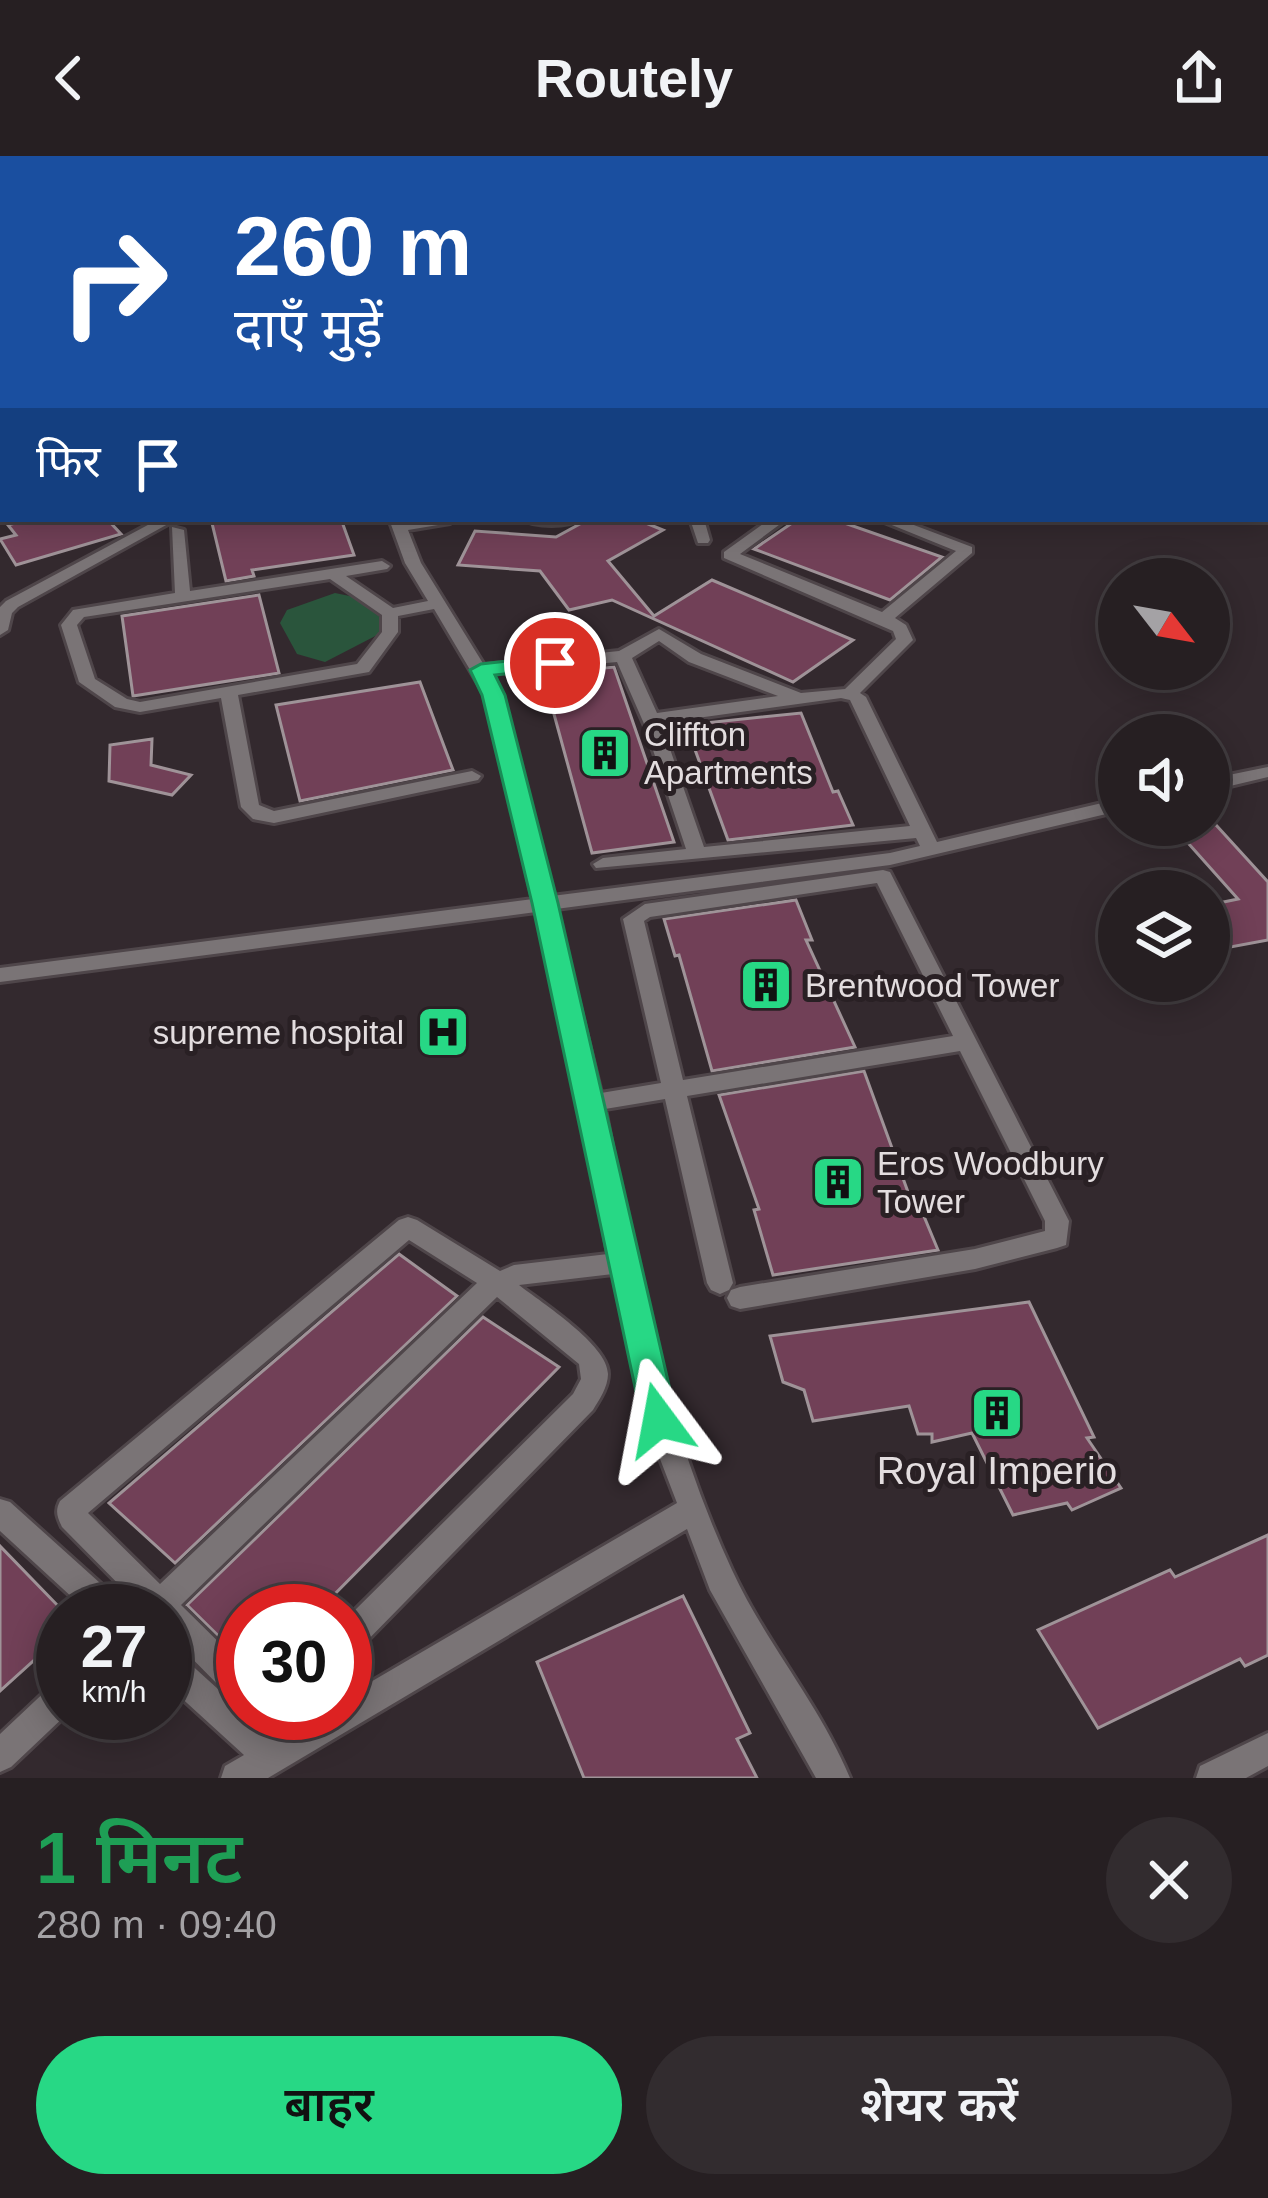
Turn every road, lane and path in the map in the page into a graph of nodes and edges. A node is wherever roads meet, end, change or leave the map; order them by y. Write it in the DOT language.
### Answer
graph roads {
  1 [pos="698,522"];
  2 [pos="776,522"];
  3 [pos="892,522"];
  4 [pos="164,523"];
  5 [pos="396,523"];
  6 [pos="703,540"];
  7 [pos="382,566"];
  8 [pos="333,574"];
  9 [pos="183,596"];
  10 [pos="437,604"];
  11 [pos="4,606"];
  12 [pos="390,614"];
  13 [pos="884,620"];
  14 [pos="0,630"];
  15 [pos="622,656"];
  16 [pos="481,670"];
  17 [pos="229,693"];
  18 [pos="849,694"];
  19 [pos="802,699"];
  20 [pos="650,718"];
  21 [pos="1268,772"];
  22 [pos="472,776"];
  23 [pos="1230,780"];
  24 [pos="1098,809"];
  25 [pos="927,840"];
  26 [pos="698,854"];
  27 [pos="603,864"];
  28 [pos="545,903"];
  29 [pos="0,975"];
  30 [pos="964,1042"];
  31 [pos="670,1089"];
  32 [pos="592,1103"];
  33 [pos="623,1263"];
  34 [pos="497,1282"];
  35 [pos="694,1509"];
  36 [pos="1,1515"];
  37 [pos="79,1584"];
  38 [pos="143,1584"];
  39 [pos="181,1584"];
  40 [pos="372,1614"];
  41 [pos="192,1634"];
  42 [pos="216,1659"];
  43 [pos="192,1686"];
  44 [pos="36,1722"];
  45 [pos="1268,1749"];
  46 [pos="0,1756"];
  47 [pos="271,1758"];
  48 [pos="237,1778"];
  49 [pos="834,1778"];
  50 [pos="1212,1778"];
  1 -- 6 [label="street"];
  2 -- 13 [label="street"];
  3 -- 13 [label="street"];
  4 -- 9 [label="street"];
  4 -- 11 [label="street"];
  5 -- 10 [label="street"];
  7 -- 8 [label="street"];
  8 -- 9 [label="street"];
  8 -- 12 [label="street"];
  9 -- 17 [label="street"];
  10 -- 12 [label="street"];
  10 -- 16 [label="street"];
  11 -- 14 [label="street"];
  12 -- 17 [label="street"];
  13 -- 18 [label="street"];
  15 -- 16 [label="street"];
  15 -- 19 [label="street"];
  15 -- 20 [label="street"];
  16 -- 28 [label="street"];
  17 -- 22 [label="street"];
  18 -- 19 [label="street"];
  18 -- 25 [label="street"];
  19 -- 20 [label="street"];
  20 -- 26 [label="street"];
  21 -- 23 [label="street"];
  24 -- 25 [label="street"];
  25 -- 26 [label="street"];
  25 -- 28 [label="street"];
  26 -- 27 [label="street"];
  28 -- 29 [label="street"];
  28 -- 32 [label="street"];
  30 -- 31 [label="street"];
  30 -- 31 [label="street"];
  30 -- 31 [label="street"];
  31 -- 32 [label="street"];
  32 -- 33 [label="street"];
  33 -- 34 [label="street"];
  33 -- 35 [label="street"];
  34 -- 38 [label="street"];
  34 -- 39 [label="street"];
  34 -- 40 [label="street"];
  35 -- 47 [label="street"];
  35 -- 49 [label="street"];
  36 -- 37 [label="street"];
  41 -- 42 [label="street"];
  43 -- 47 [label="street"];
  44 -- 46 [label="street"];
  45 -- 50 [label="street"];
  47 -- 48 [label="street"];
}
